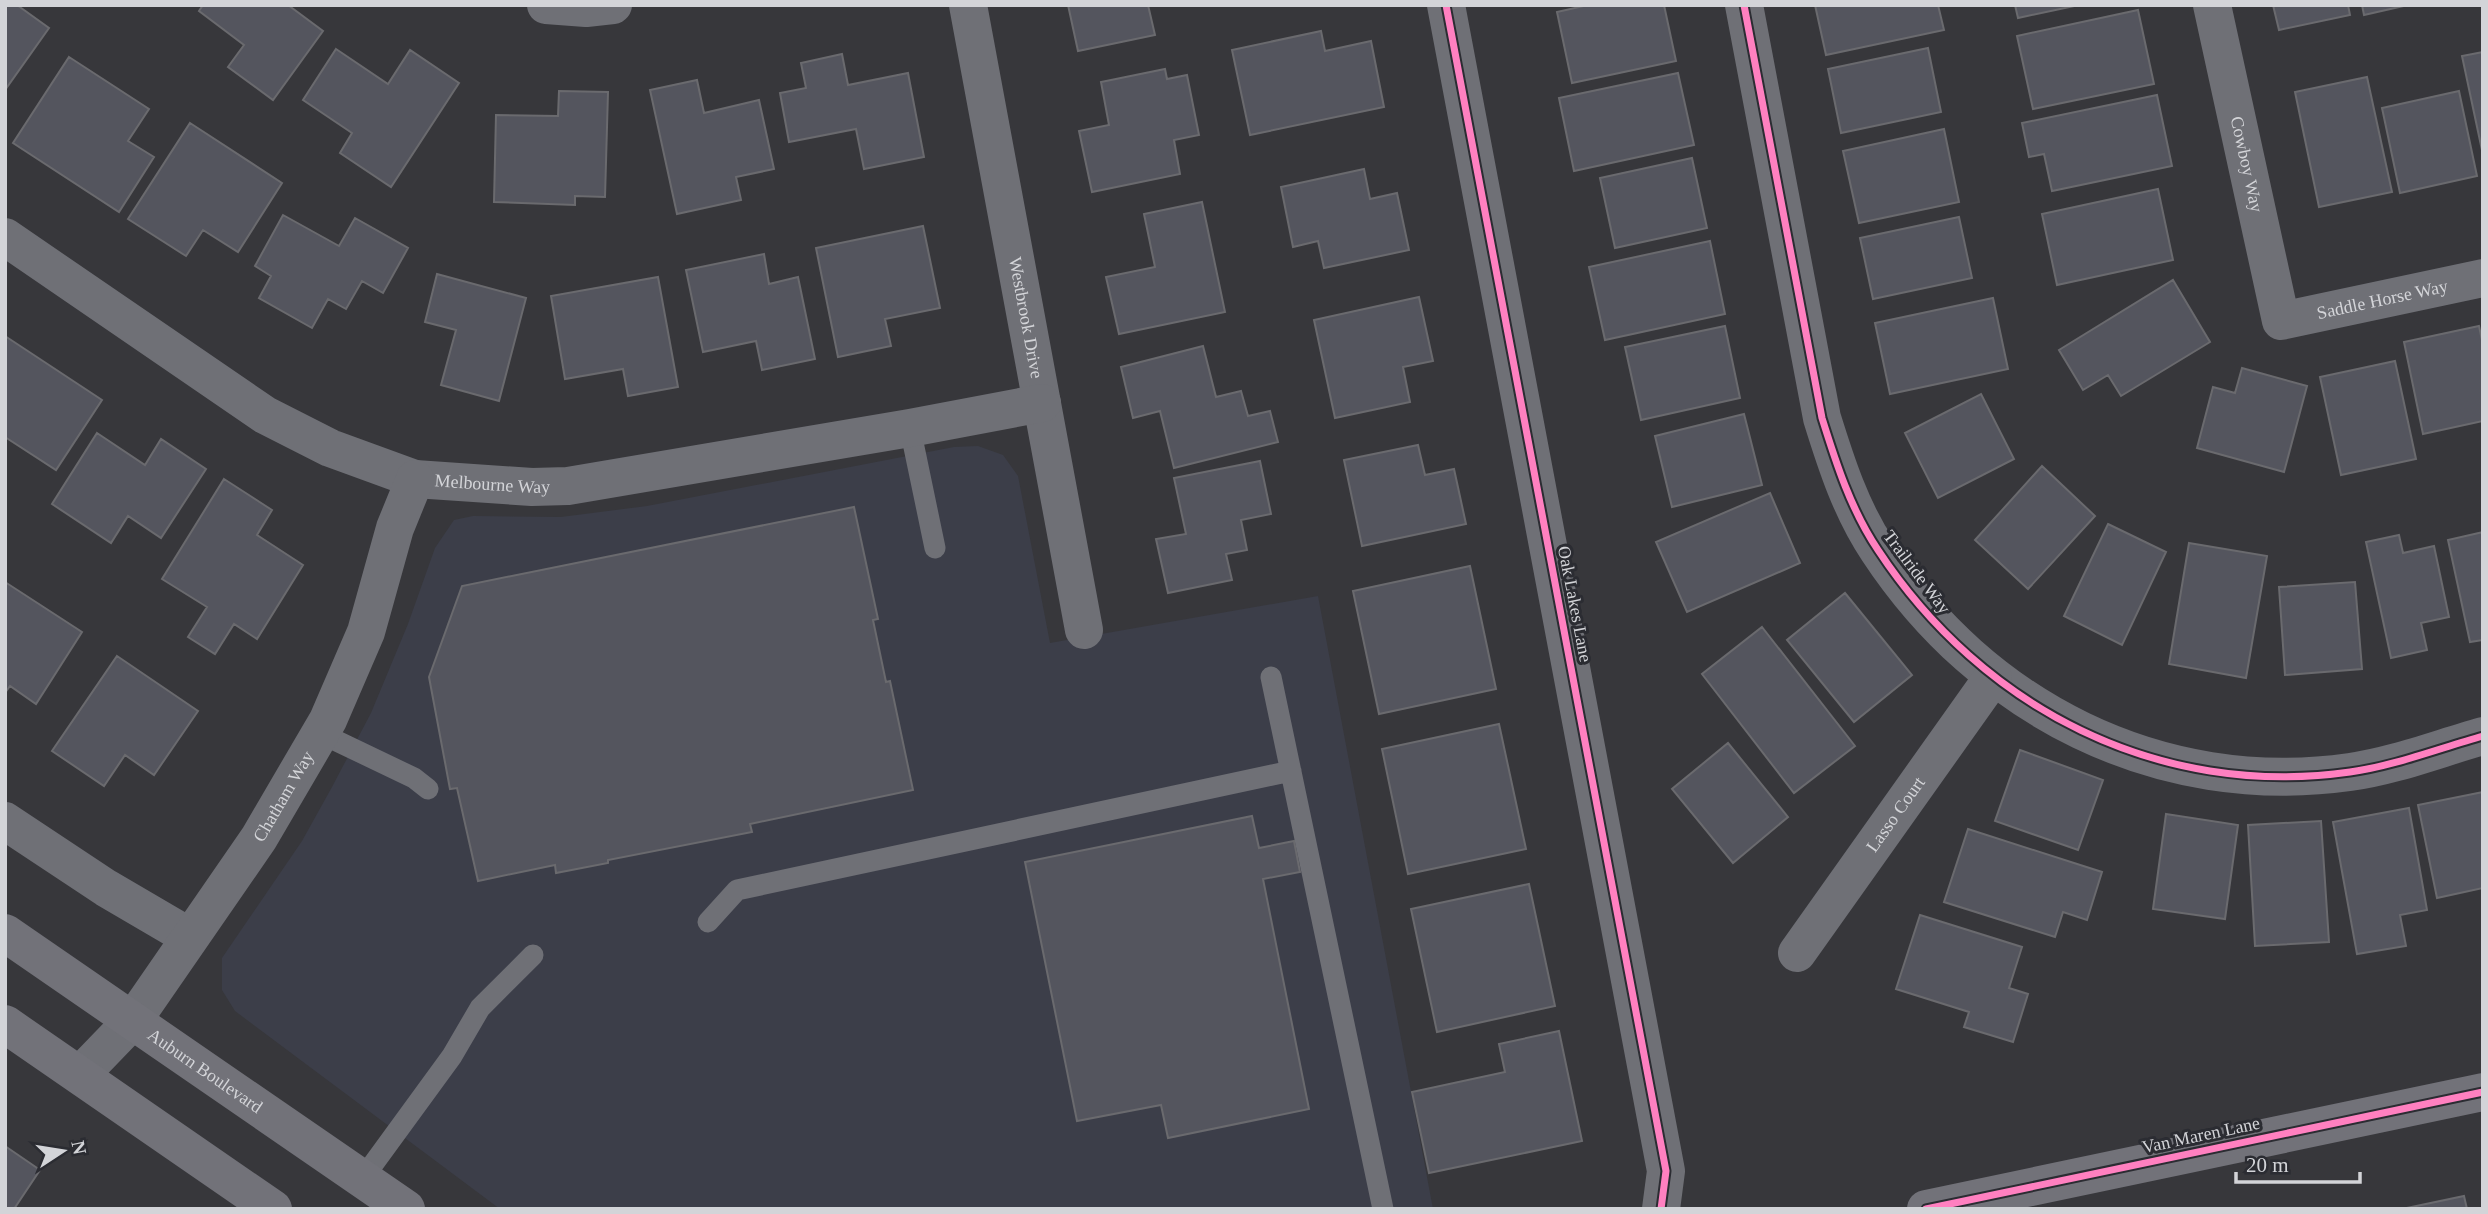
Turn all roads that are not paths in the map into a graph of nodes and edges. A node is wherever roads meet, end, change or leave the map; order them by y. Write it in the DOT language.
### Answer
graph roads {
  1 [pos="546,5"];
  2 [pos="613,5"];
  3 [pos="968,5"];
  4 [pos="1446,5"];
  5 [pos="1744,5"];
  6 [pos="2212,5"];
  7 [pos="5,237"];
  8 [pos="2483,278"];
  9 [pos="2281,321"];
  10 [pos="1042,403"];
  11 [pos="910,428"];
  12 [pos="415,479"];
  13 [pos="935,548"];
  14 [pos="1084,630"];
  15 [pos="1271,677"];
  16 [pos="1993,677"];
  17 [pos="320,733"];
  18 [pos="2483,736"];
  19 [pos="1291,771"];
  20 [pos="428,789"];
  21 [pos="5,821"];
  22 [pos="708,922"];
  23 [pos="5,933"];
  24 [pos="188,936"];
  25 [pos="1797,953"];
  26 [pos="533,955"];
  27 [pos="134,1019"];
  28 [pos="5,1024"];
  29 [pos="80,1075"];
  30 [pos="2483,1092"];
  31 [pos="363,1178"];
  32 [pos="273,1209"];
  33 [pos="406,1209"];
  34 [pos="1383,1209"];
  35 [pos="1661,1209"];
  36 [pos="1926,1209"];
  1 -- 2 [label="street"];
  3 -- 10 [label="street, Westbrook Drive"];
  4 -- 35 [label="street, Oak Lakes Lane"];
  5 -- 16 [label="street, Trailride Way"];
  6 -- 9 [label="street, Cowboy Way"];
  7 -- 12 [label="street, Melbourne Way"];
  8 -- 9 [label="street, Saddle Horse Way"];
  10 -- 11 [label="street, Melbourne Way"];
  10 -- 14 [label="street, Westbrook Drive"];
  11 -- 12 [label="street, Melbourne Way"];
  11 -- 13 [label="lane"];
  12 -- 17 [label="street, Chatham Way"];
  15 -- 19 [label="lane"];
  16 -- 18 [label="street, Trailride Way"];
  16 -- 25 [label="street, Lasso Court"];
  17 -- 20 [label="lane"];
  17 -- 24 [label="street, Chatham Way"];
  19 -- 22 [label="lane"];
  19 -- 34 [label="lane"];
  21 -- 24 [label="street"];
  23 -- 27 [label="main road, Auburn Boulevard"];
  24 -- 27 [label="street, Chatham Way"];
  26 -- 31 [label="lane"];
  27 -- 29 [label="street, Chatham Way"];
  27 -- 31 [label="main road, Auburn Boulevard"];
  28 -- 29 [label="main road"];
  29 -- 32 [label="main road"];
  30 -- 36 [label="main road, Van Maren Lane"];
  31 -- 33 [label="main road, Auburn Boulevard"];
}
